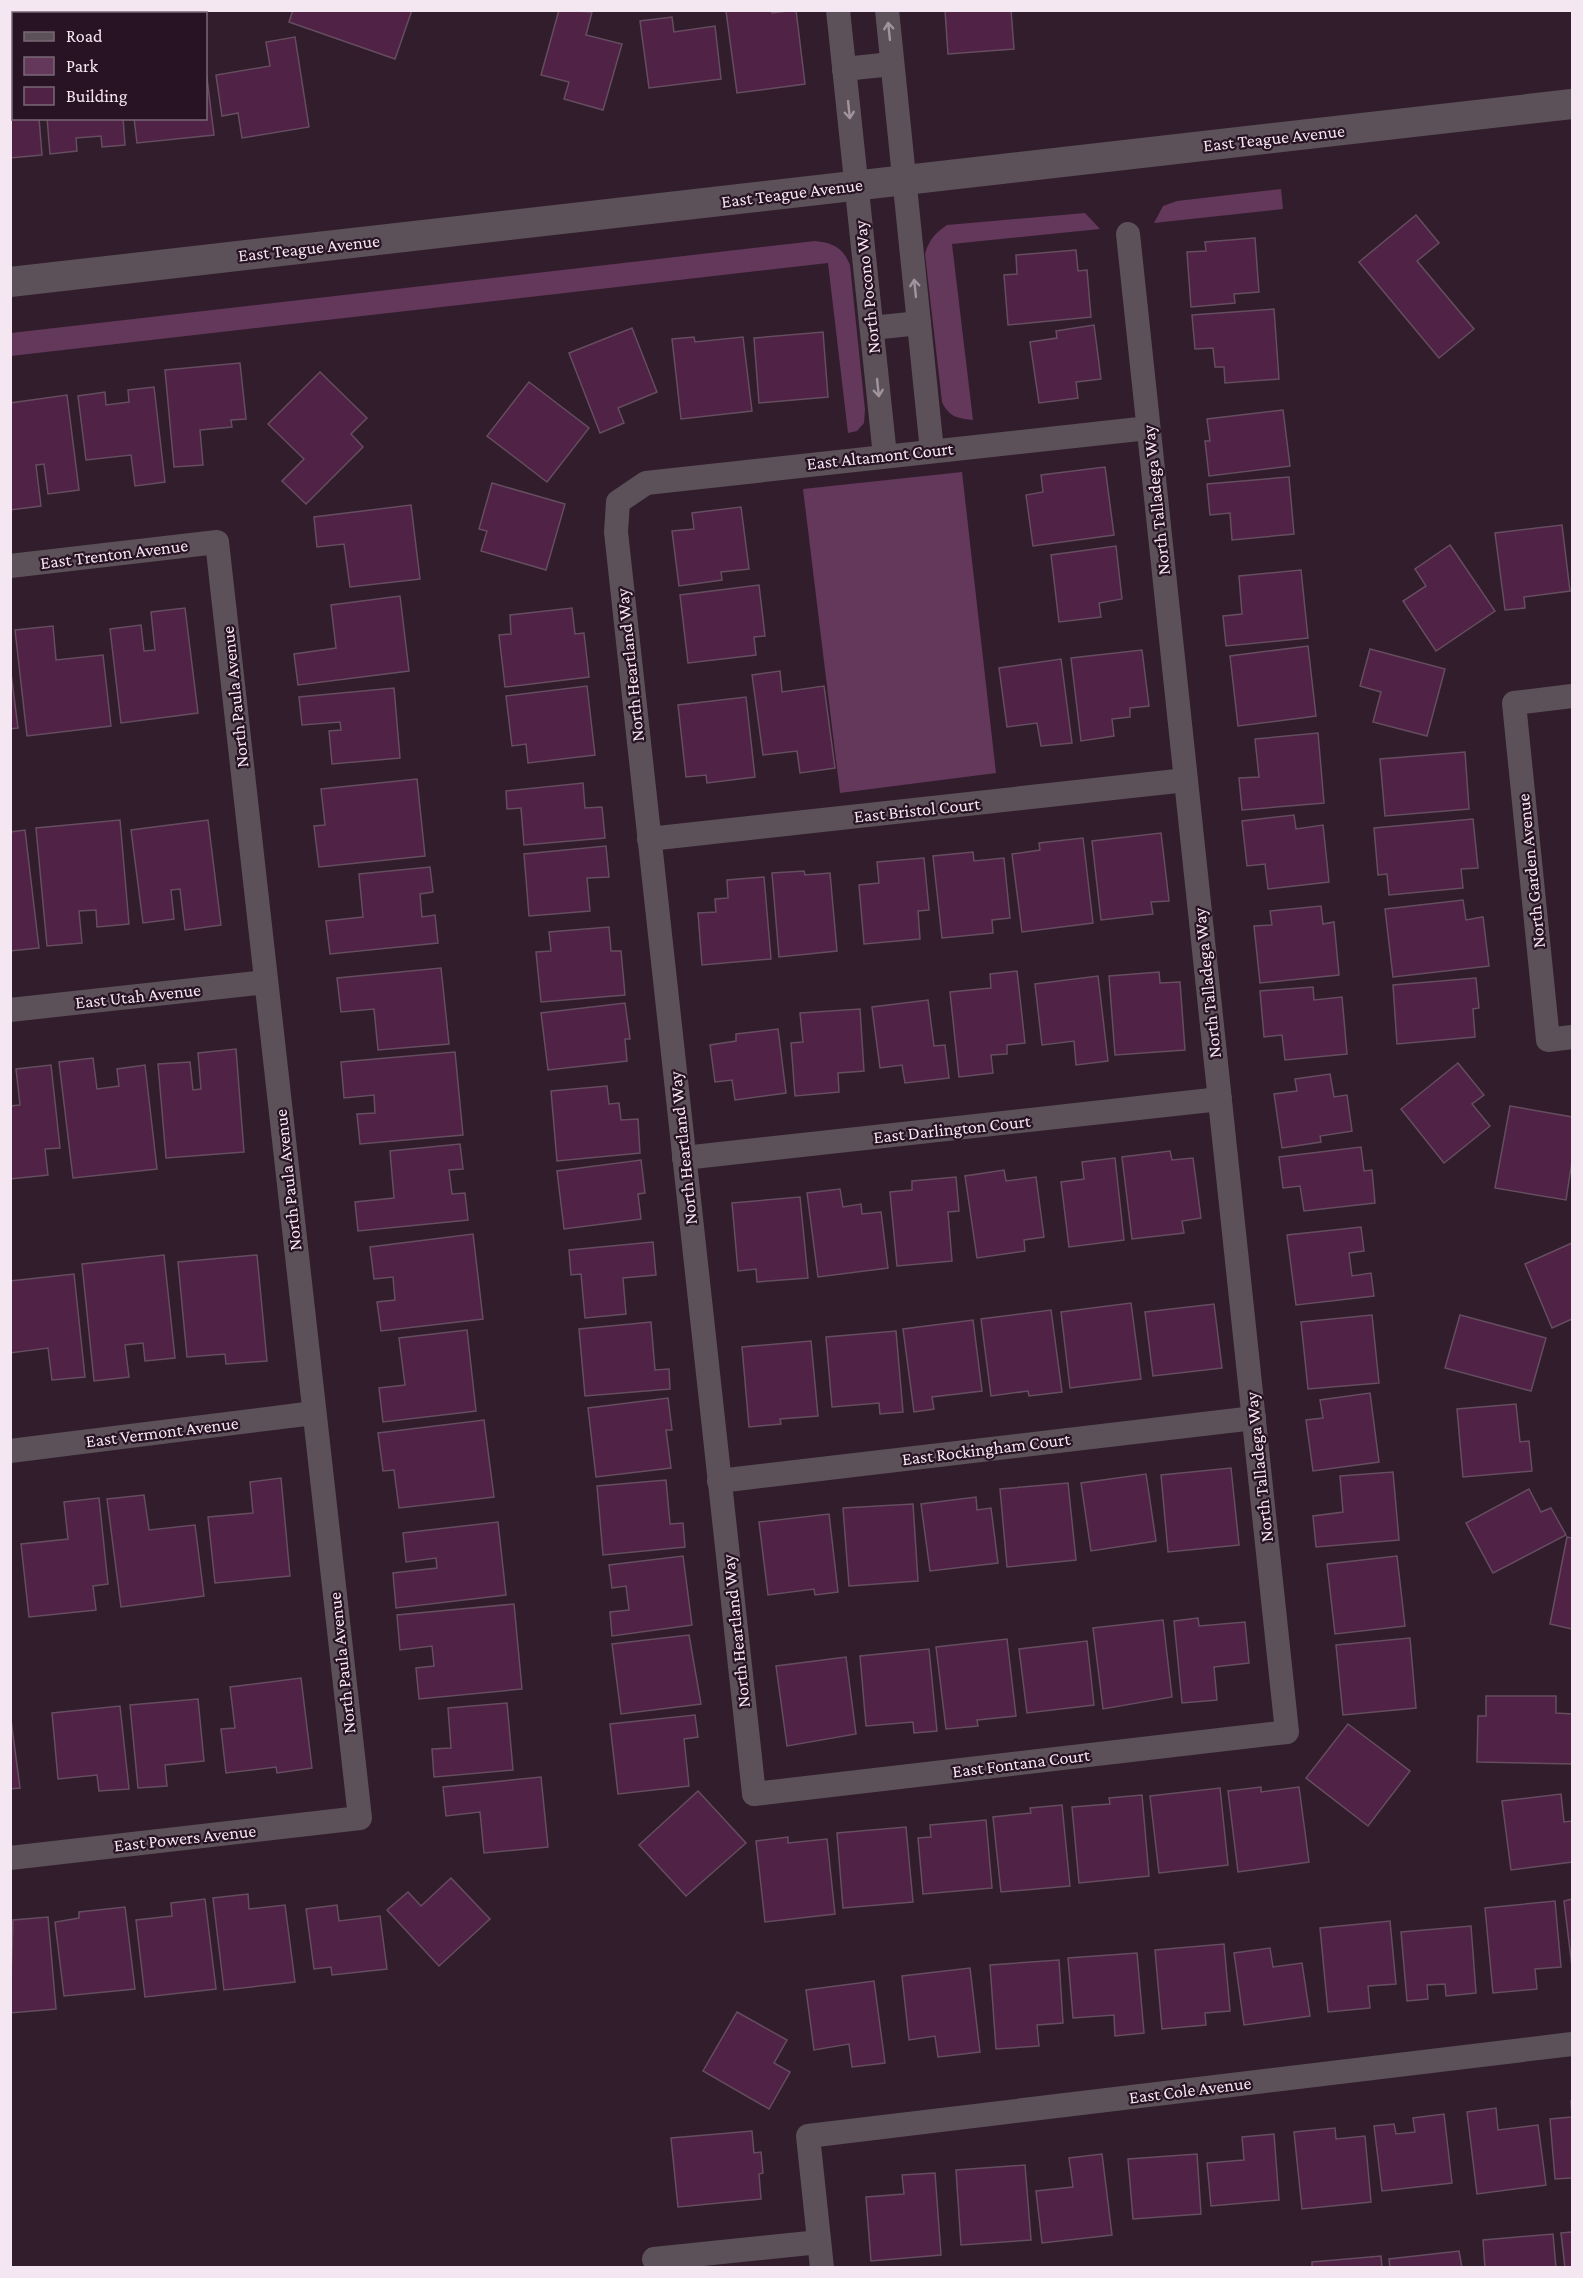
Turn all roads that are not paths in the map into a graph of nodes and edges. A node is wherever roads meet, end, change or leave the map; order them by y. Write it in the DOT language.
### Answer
graph roads {
  1 [pos="838,10"];
  2 [pos="886,10"];
  3 [pos="892,64"];
  4 [pos="844,69"];
  5 [pos="1572,104"];
  6 [pos="904,180"];
  7 [pos="857,186"];
  8 [pos="1128,234"];
  9 [pos="10,282"];
  10 [pos="919,323"];
  11 [pos="872,328"];
  12 [pos="1148,428"];
  13 [pos="932,451"];
  14 [pos="885,456"];
  15 [pos="618,502"];
  16 [pos="217,542"];
  17 [pos="10,566"];
  18 [pos="1572,696"];
  19 [pos="1186,780"];
  20 [pos="649,839"];
  21 [pos="266,982"];
  22 [pos="10,1010"];
  23 [pos="1572,1037"];
  24 [pos="1220,1099"];
  25 [pos="684,1158"];
  26 [pos="314,1413"];
  27 [pos="1254,1418"];
  28 [pos="10,1451"];
  29 [pos="719,1481"];
  30 [pos="1287,1732"];
  31 [pos="754,1794"];
  32 [pos="360,1818"];
  33 [pos="10,1858"];
  34 [pos="1572,2044"];
  35 [pos="819,2242"];
  36 [pos="654,2259"];
  37 [pos="822,2268"];
  1 -- 4 [label="street, North Pocono Way"];
  3 -- 2 [label="street, one-way"];
  3 -- 4 [label="street"];
  3 -- 6 [label="street"];
  4 -- 7 [label="street, North Pocono Way, one-way"];
  5 -- 6 [label="street, East Teague Avenue"];
  6 -- 7 [label="street, East Teague Avenue"];
  10 -- 6 [label="street, one-way"];
  7 -- 9 [label="street, East Teague Avenue"];
  7 -- 11 [label="street, North Pocono Way"];
  8 -- 12 [label="street, North Talladega Way"];
  10 -- 11 [label="street"];
  10 -- 13 [label="street"];
  11 -- 14 [label="street, North Pocono Way, one-way"];
  12 -- 13 [label="street, East Altamont Court"];
  12 -- 19 [label="street, North Talladega Way"];
  13 -- 14 [label="street, East Altamont Court"];
  14 -- 15 [label="street, East Altamont Court"];
  15 -- 20 [label="street, North Heartland Way"];
  16 -- 17 [label="street, East Trenton Avenue"];
  16 -- 21 [label="street, North Paula Avenue"];
  18 -- 23 [label="street, North Garden Avenue"];
  19 -- 20 [label="street, East Bristol Court"];
  19 -- 24 [label="street, North Talladega Way"];
  20 -- 25 [label="street, North Heartland Way"];
  21 -- 22 [label="street, East Utah Avenue"];
  21 -- 26 [label="street, North Paula Avenue"];
  24 -- 25 [label="street, East Darlington Court"];
  24 -- 27 [label="street, North Talladega Way"];
  25 -- 29 [label="street, North Heartland Way"];
  26 -- 28 [label="street, East Vermont Avenue"];
  26 -- 32 [label="street, North Paula Avenue"];
  27 -- 29 [label="street, East Rockingham Court"];
  27 -- 30 [label="street, North Talladega Way"];
  29 -- 31 [label="street, North Heartland Way"];
  30 -- 31 [label="street, East Fontana Court"];
  32 -- 33 [label="street, East Powers Avenue"];
  34 -- 35 [label="street, East Cole Avenue"];
  35 -- 36 [label="street"];
  35 -- 37 [label="street"];
}
